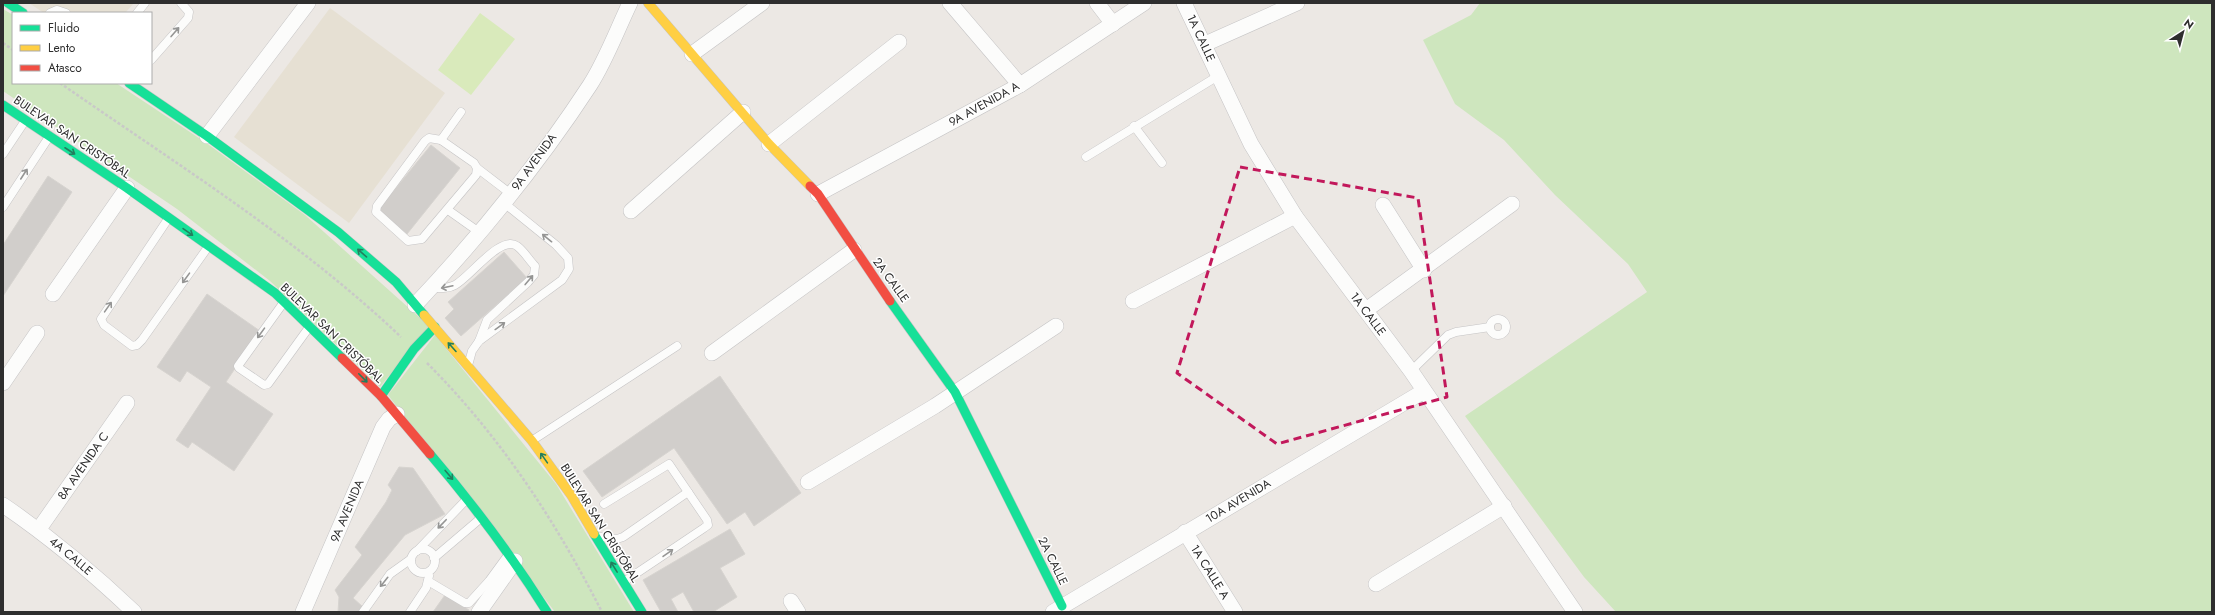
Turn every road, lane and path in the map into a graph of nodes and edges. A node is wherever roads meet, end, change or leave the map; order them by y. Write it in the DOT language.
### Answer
graph roads {
  1 [pos="8,3"];
  2 [pos="145,3"];
  3 [pos="181,3"];
  4 [pos="308,3"];
  5 [pos="630,3"];
  6 [pos="648,3"];
  7 [pos="762,3"];
  8 [pos="950,3"];
  9 [pos="1097,3"];
  10 [pos="1144,3"];
  11 [pos="1184,3"];
  12 [pos="1297,3"];
  13 [pos="22,12"];
  14 [pos="52,12"];
  15 [pos="63,12"];
  16 [pos="138,12"];
  17 [pos="1113,24"];
  18 [pos="900,42"];
  19 [pos="3,43"];
  20 [pos="1205,44"];
  21 [pos="12,49"];
  22 [pos="692,54"];
  23 [pos="152,59"];
  24 [pos="1218,76"];
  25 [pos="61,84"];
  26 [pos="131,84"];
  27 [pos="1020,85"];
  28 [pos="3,105"];
  29 [pos="461,112"];
  30 [pos="743,112"];
  31 [pos="25,120"];
  32 [pos="1134,126"];
  33 [pos="207,136"];
  34 [pos="49,137"];
  35 [pos="441,140"];
  36 [pos="769,144"];
  37 [pos="3,154"];
  38 [pos="1086,157"];
  39 [pos="1162,162"];
  40 [pos="477,168"];
  41 [pos="127,188"];
  42 [pos="818,194"];
  43 [pos="507,199"];
  44 [pos="1512,204"];
  45 [pos="1383,205"];
  46 [pos="3,207"];
  47 [pos="448,210"];
  48 [pos="630,211"];
  49 [pos="1295,216"];
  50 [pos="169,218"];
  51 [pos="479,232"];
  52 [pos="209,246"];
  53 [pos="854,250"];
  54 [pos="1424,270"];
  55 [pos="431,288"];
  56 [pos="53,294"];
  57 [pos="1133,301"];
  58 [pos="284,302"];
  59 [pos="415,305"];
  60 [pos="1366,310"];
  61 [pos="310,326"];
  62 [pos="1056,326"];
  63 [pos="435,327"];
  64 [pos="1490,327"];
  65 [pos="37,333"];
  66 [pos="479,341"];
  67 [pos="677,346"];
  68 [pos="414,349"];
  69 [pos="712,353"];
  70 [pos="469,365"];
  71 [pos="1411,371"];
  72 [pos="3,383"];
  73 [pos="1424,391"];
  74 [pos="955,392"];
  75 [pos="381,396"];
  76 [pos="127,403"];
  77 [pos="397,414"];
  78 [pos="532,441"];
  79 [pos="808,482"];
  80 [pos="688,492"];
  81 [pos="468,498"];
  82 [pos="3,504"];
  83 [pos="604,504"];
  84 [pos="1504,506"];
  85 [pos="482,517"];
  86 [pos="39,529"];
  87 [pos="1185,532"];
  88 [pos="596,536"];
  89 [pos="417,551"];
  90 [pos="512,557"];
  91 [pos="434,558"];
  92 [pos="411,559"];
  93 [pos="429,571"];
  94 [pos="428,581"];
  95 [pos="624,582"];
  96 [pos="1376,584"];
  97 [pos="1058,609"];
  98 [pos="134,612"];
  99 [pos="303,612"];
  100 [pos="363,612"];
  101 [pos="410,612"];
  102 [pos="479,612"];
  103 [pos="547,612"];
  104 [pos="602,612"];
  105 [pos="642,612"];
  106 [pos="1235,612"];
  107 [pos="1575,612"];
  1 -- 13 [label="main road"];
  2 -- 16 [label="lane"];
  23 -- 3 [label="lane, one-way"];
  4 -- 33 [label="street"];
  5 -- 43 [label="street, 9A AVENIDA"];
  6 -- 22 [label="main road, 2A CALLE"];
  7 -- 22 [label="street"];
  8 -- 27 [label="street"];
  9 -- 17 [label="street"];
  10 -- 17 [label="street, 9A AVENIDA A"];
  11 -- 20 [label="street, 1A CALLE"];
  12 -- 20 [label="street"];
  14 -- 15 [label="lane"];
  17 -- 27 [label="street, 9A AVENIDA A"];
  18 -- 36 [label="street"];
  19 -- 21 [label="path"];
  20 -- 24 [label="street, 1A CALLE"];
  22 -- 30 [label="main road, 2A CALLE"];
  24 -- 32 [label="lane"];
  24 -- 49 [label="street, 1A CALLE"];
  25 -- 68 [label="path"];
  26 -- 33 [label="main road, BULEVAR SAN CRISTÓBAL"];
  27 -- 42 [label="street, 9A AVENIDA A"];
  28 -- 31 [label="main road, BULEVAR SAN CRISTÓBAL"];
  29 -- 35 [label="lane"];
  30 -- 36 [label="main road, 2A CALLE"];
  30 -- 48 [label="street"];
  31 -- 34 [label="main road, BULEVAR SAN CRISTÓBAL"];
  31 -- 37 [label="lane"];
  32 -- 38 [label="lane"];
  32 -- 39 [label="lane"];
  59 -- 33 [label="main road, BULEVAR SAN CRISTÓBAL, one-way"];
  34 -- 41 [label="main road, BULEVAR SAN CRISTÓBAL, one-way"];
  46 -- 34 [label="lane, one-way"];
  35 -- 40 [label="lane"];
  35 -- 47 [label="lane"];
  36 -- 42 [label="main road, 2A CALLE"];
  40 -- 43 [label="lane"];
  40 -- 47 [label="lane"];
  41 -- 50 [label="main road, BULEVAR SAN CRISTÓBAL"];
  41 -- 56 [label="street"];
  42 -- 53 [label="main road, 2A CALLE"];
  43 -- 51 [label="street, 9A AVENIDA"];
  66 -- 43 [label="lane, one-way"];
  44 -- 54 [label="street"];
  45 -- 54 [label="street"];
  47 -- 51 [label="lane"];
  49 -- 57 [label="street"];
  49 -- 60 [label="street, 1A CALLE"];
  50 -- 52 [label="main road, BULEVAR SAN CRISTÓBAL, one-way"];
  52 -- 50 [label="lane, one-way"];
  51 -- 55 [label="street, 9A AVENIDA"];
  52 -- 58 [label="main road, BULEVAR SAN CRISTÓBAL"];
  53 -- 69 [label="street"];
  53 -- 74 [label="main road, 2A CALLE"];
  54 -- 60 [label="street"];
  55 -- 59 [label="street, 9A AVENIDA"];
  66 -- 55 [label="lane, one-way"];
  58 -- 61 [label="main road, BULEVAR SAN CRISTÓBAL"];
  58 -- 61 [label="lane, one-way"];
  59 -- 63 [label="main road, BULEVAR SAN CRISTÓBAL"];
  60 -- 71 [label="street, 1A CALLE"];
  61 -- 75 [label="main road, BULEVAR SAN CRISTÓBAL, one-way"];
  62 -- 74 [label="street"];
  63 -- 68 [label="main road"];
  70 -- 63 [label="main road, BULEVAR SAN CRISTÓBAL, one-way"];
  64 -- 71 [label="lane"];
  65 -- 72 [label="street"];
  66 -- 70 [label="lane"];
  67 -- 78 [label="lane"];
  68 -- 75 [label="main road"];
  68 -- 104 [label="path"];
  70 -- 78 [label="main road, BULEVAR SAN CRISTÓBAL"];
  71 -- 73 [label="street, 1A CALLE"];
  73 -- 84 [label="street, 1A CALLE"];
  73 -- 87 [label="street, 10A AVENIDA"];
  74 -- 79 [label="street"];
  74 -- 97 [label="main road, 2A CALLE"];
  75 -- 77 [label="main road, BULEVAR SAN CRISTÓBAL"];
  76 -- 86 [label="street, 8A AVENIDA C"];
  77 -- 81 [label="main road, BULEVAR SAN CRISTÓBAL, one-way"];
  77 -- 99 [label="street, 9A AVENIDA"];
  88 -- 78 [label="main road, BULEVAR SAN CRISTÓBAL, one-way"];
  80 -- 83 [label="lane"];
  80 -- 88 [label="lane"];
  95 -- 80 [label="lane, one-way"];
  81 -- 85 [label="main road, BULEVAR SAN CRISTÓBAL"];
  81 -- 89 [label="lane, one-way"];
  82 -- 86 [label="street, 4A CALLE"];
  84 -- 96 [label="street"];
  84 -- 107 [label="street, 1A CALLE"];
  85 -- 90 [label="main road, BULEVAR SAN CRISTÓBAL"];
  85 -- 91 [label="lane"];
  86 -- 98 [label="street, 4A CALLE"];
  87 -- 97 [label="street, 10A AVENIDA"];
  87 -- 106 [label="street, 1A CALLE A"];
  95 -- 88 [label="main road, BULEVAR SAN CRISTÓBAL, one-way"];
  89 -- 91 [label="lane"];
  89 -- 92 [label="lane"];
  90 -- 94 [label="lane"];
  90 -- 102 [label="street"];
  90 -- 103 [label="main road, BULEVAR SAN CRISTÓBAL"];
  91 -- 93 [label="lane"];
  92 -- 93 [label="lane"];
  92 -- 100 [label="lane, one-way"];
  93 -- 94 [label="lane"];
  94 -- 101 [label="lane"];
  95 -- 105 [label="main road, BULEVAR SAN CRISTÓBAL"];
}
